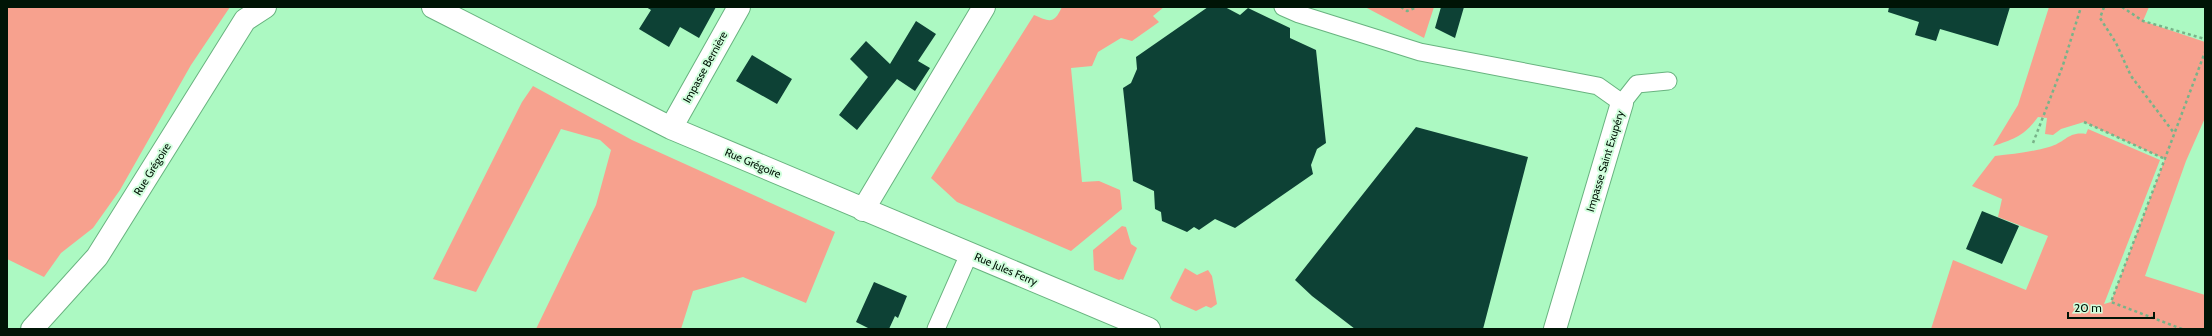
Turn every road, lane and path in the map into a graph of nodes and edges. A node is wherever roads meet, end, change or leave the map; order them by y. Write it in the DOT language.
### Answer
graph roads {
  1 [pos="265,7"];
  2 [pos="433,7"];
  3 [pos="739,7"];
  4 [pos="984,7"];
  5 [pos="1283,7"];
  6 [pos="1401,7"];
  7 [pos="1417,7"];
  8 [pos="2081,7"];
  9 [pos="2104,7"];
  10 [pos="2122,7"];
  11 [pos="2205,39"];
  12 [pos="2205,52"];
  13 [pos="1668,81"];
  14 [pos="1622,103"];
  15 [pos="2084,122"];
  16 [pos="672,128"];
  17 [pos="2175,133"];
  18 [pos="2032,143"];
  19 [pos="2165,158"];
  20 [pos="863,210"];
  21 [pos="969,254"];
  22 [pos="32,329"];
  23 [pos="936,329"];
  24 [pos="1149,329"];
  25 [pos="1556,329"];
  26 [pos="2182,329"];
  1 -- 22 [label="street, Rue Grégoire"];
  2 -- 16 [label="street, Rue Grégoire"];
  3 -- 16 [label="street, Impasse Bernière"];
  4 -- 20 [label="street"];
  5 -- 14 [label="lane, Impasse Saint Exupéry"];
  6 -- 7 [label="path"];
  8 -- 18 [label="path"];
  9 -- 17 [label="path"];
  10 -- 11 [label="path"];
  12 -- 17 [label="path"];
  13 -- 14 [label="lane"];
  14 -- 25 [label="street, Impasse Saint Exupéry"];
  15 -- 19 [label="path"];
  16 -- 20 [label="street, Rue Grégoire"];
  17 -- 19 [label="path"];
  19 -- 26 [label="path"];
  20 -- 21 [label="street, Rue Jules Ferry"];
  21 -- 23 [label="lane"];
  21 -- 24 [label="street, Rue Jules Ferry"];
}
